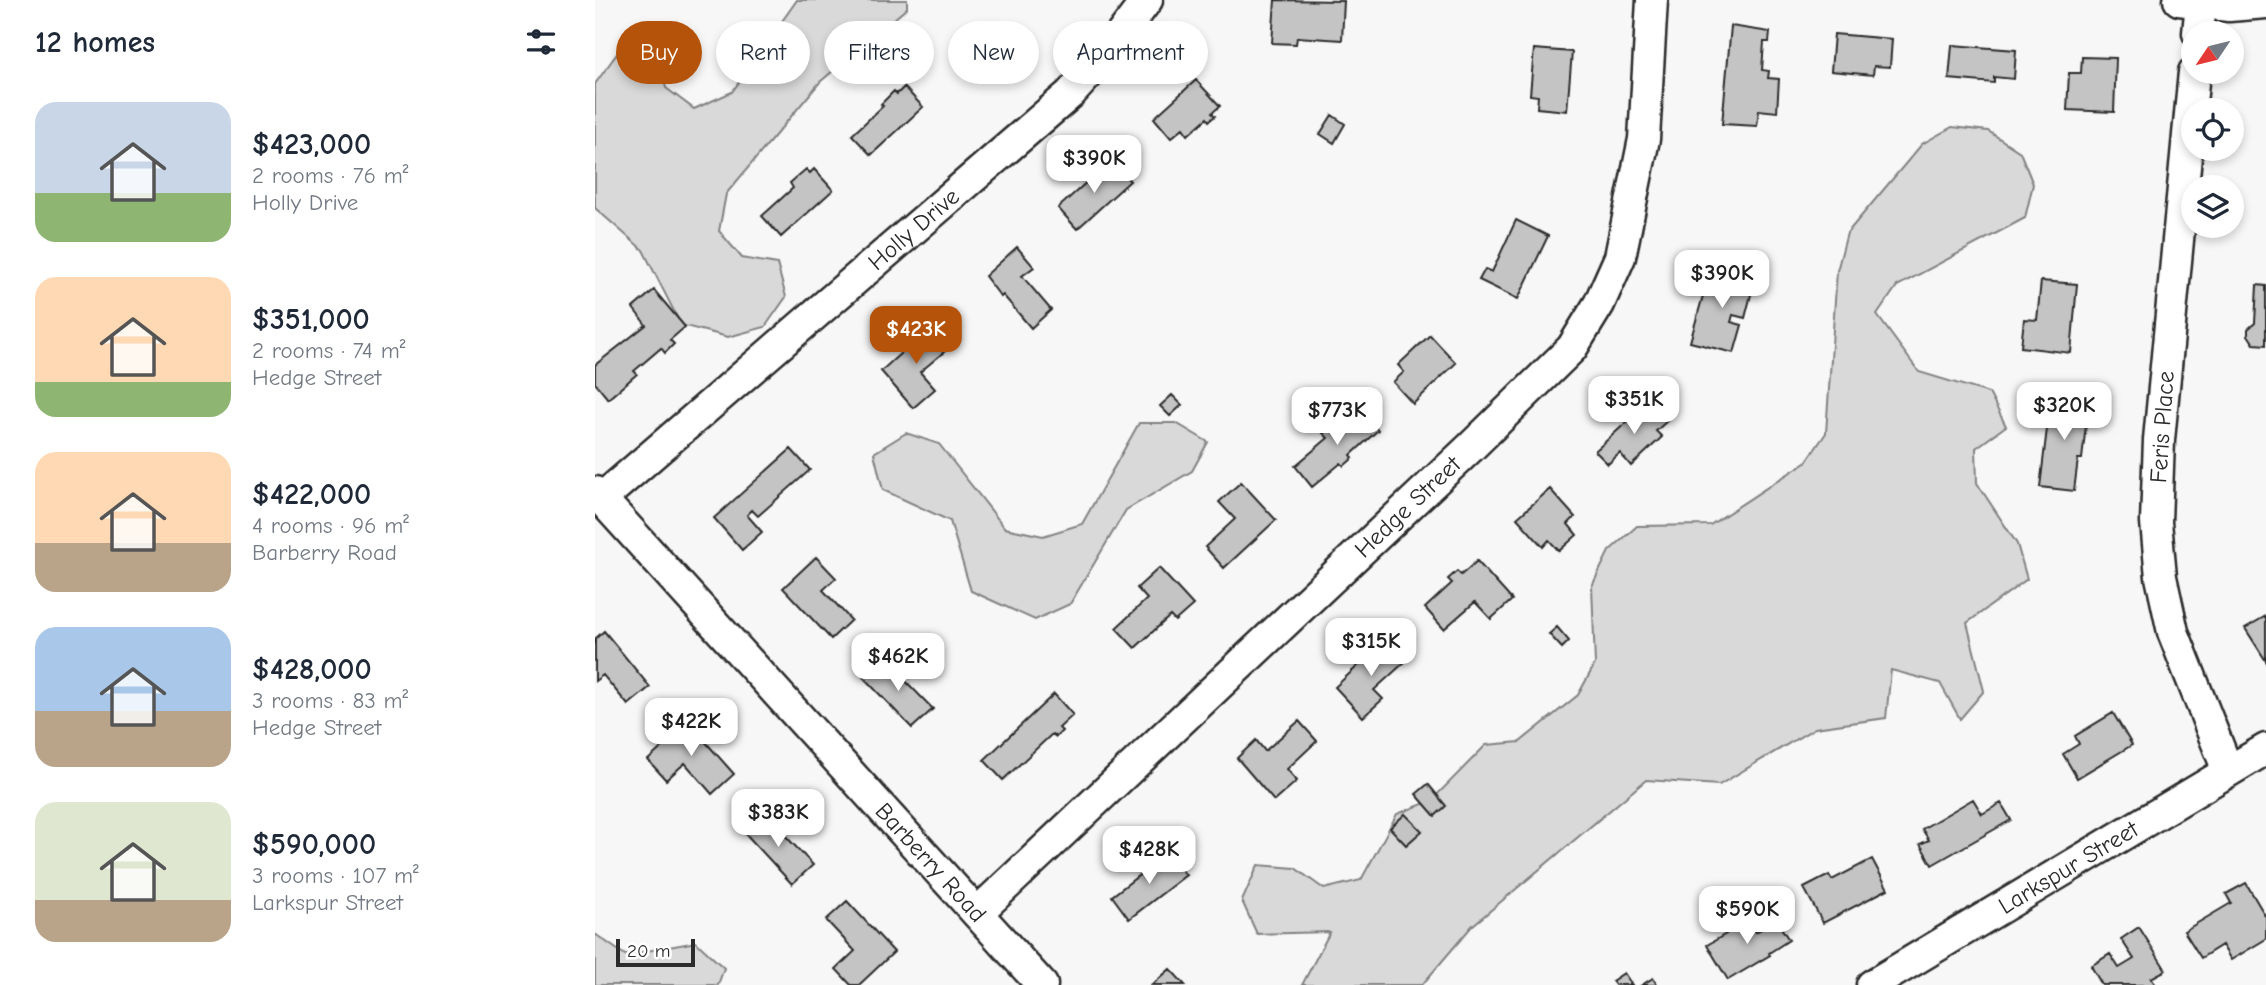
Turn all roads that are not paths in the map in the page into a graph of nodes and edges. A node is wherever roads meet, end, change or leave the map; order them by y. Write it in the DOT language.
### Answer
graph roads {
  1 [pos="1147,0"];
  2 [pos="1652,0"];
  3 [pos="2190,1"];
  4 [pos="2266,3"];
  5 [pos="2195,21"];
  6 [pos="2193,84"];
  7 [pos="598,495"];
  8 [pos="2266,749"];
  9 [pos="2228,771"];
  10 [pos="977,913"];
  11 [pos="1042,985"];
  12 [pos="1872,985"];
  1 -- 7 [label="street, Holly Drive"];
  2 -- 10 [label="street, Hedge Street"];
  3 -- 4 [label="street"];
  3 -- 5 [label="street"];
  6 -- 9 [label="street, Feris Place"];
  7 -- 10 [label="street, Barberry Road"];
  8 -- 9 [label="street, Larkspur Street"];
  9 -- 12 [label="street, Larkspur Street"];
  10 -- 11 [label="street, Barberry Road"];
}
